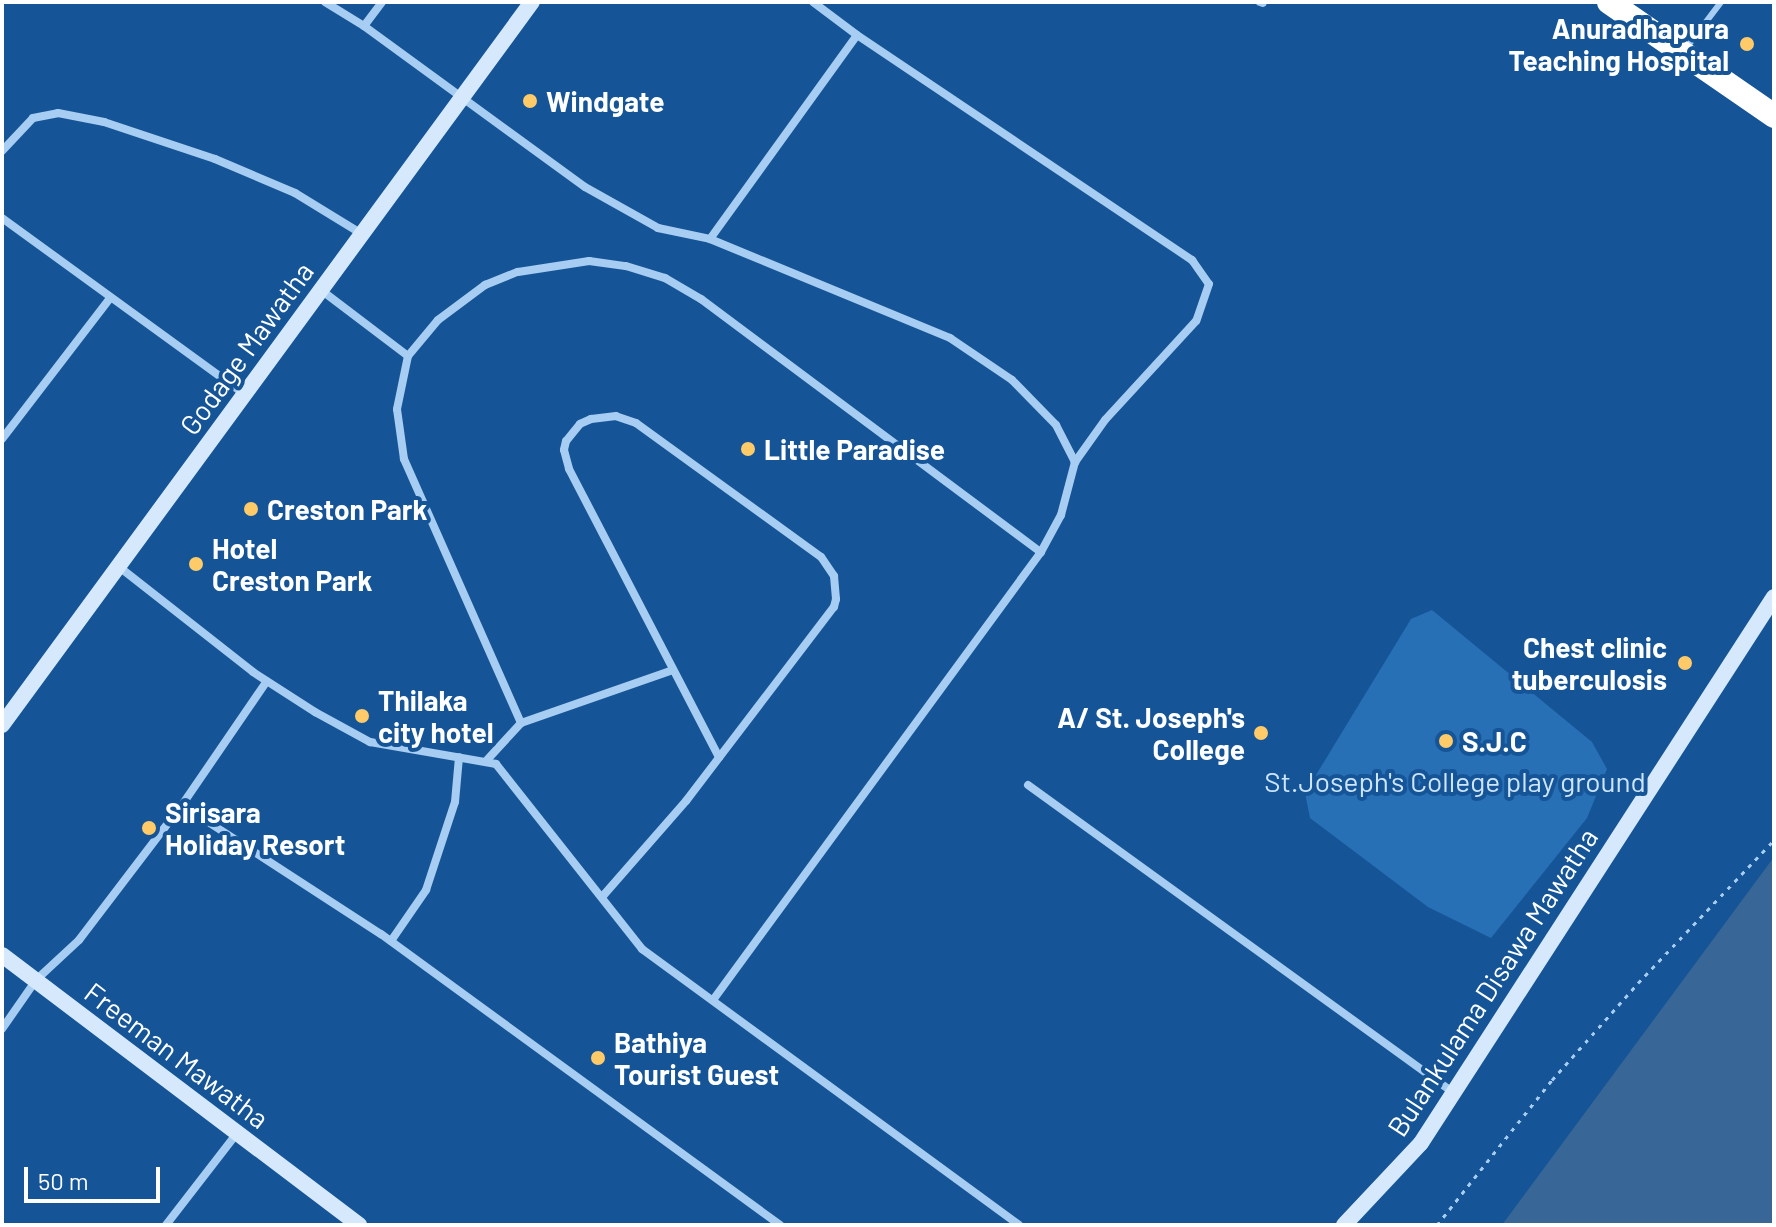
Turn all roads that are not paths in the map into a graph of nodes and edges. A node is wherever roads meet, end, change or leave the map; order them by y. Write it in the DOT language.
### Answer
graph roads {
  1 [pos="325,2"];
  2 [pos="382,2"];
  3 [pos="532,2"];
  4 [pos="813,2"];
  5 [pos="1609,2"];
  6 [pos="1721,2"];
  7 [pos="364,26"];
  8 [pos="857,35"];
  9 [pos="1682,52"];
  10 [pos="462,97"];
  11 [pos="1774,116"];
  12 [pos="2,151"];
  13 [pos="2,218"];
  14 [pos="362,234"];
  15 [pos="710,239"];
  16 [pos="321,290"];
  17 [pos="110,298"];
  18 [pos="408,356"];
  19 [pos="245,394"];
  20 [pos="2,439"];
  21 [pos="1075,462"];
  22 [pos="1041,552"];
  23 [pos="118,566"];
  24 [pos="1774,597"];
  25 [pos="673,670"];
  26 [pos="267,681"];
  27 [pos="521,723"];
  28 [pos="2,725"];
  29 [pos="459,757"];
  30 [pos="719,757"];
  31 [pos="487,760"];
  32 [pos="1028,785"];
  33 [pos="182,805"];
  34 [pos="602,897"];
  35 [pos="391,941"];
  36 [pos="2,955"];
  37 [pos="36,980"];
  38 [pos="713,1000"];
  39 [pos="2,1029"];
  40 [pos="1454,1093"];
  41 [pos="237,1133"];
  42 [pos="166,1225"];
  43 [pos="359,1225"];
  44 [pos="780,1225"];
  45 [pos="1019,1225"];
  46 [pos="1344,1225"];
  1 -- 7 [label="street"];
  2 -- 7 [label="street"];
  3 -- 10 [label="street, Godage Mawatha"];
  4 -- 8 [label="street"];
  5 -- 9 [label="highway"];
  6 -- 9 [label="lane"];
  7 -- 10 [label="street"];
  8 -- 15 [label="street"];
  8 -- 21 [label="street"];
  9 -- 11 [label="highway"];
  10 -- 14 [label="street, Godage Mawatha"];
  10 -- 15 [label="street"];
  12 -- 14 [label="street"];
  13 -- 17 [label="street"];
  14 -- 16 [label="street, Godage Mawatha"];
  15 -- 21 [label="street"];
  16 -- 18 [label="street"];
  16 -- 19 [label="street, Godage Mawatha"];
  17 -- 19 [label="street"];
  17 -- 20 [label="street"];
  18 -- 22 [label="street"];
  18 -- 27 [label="street"];
  19 -- 23 [label="street, Godage Mawatha"];
  21 -- 22 [label="street"];
  22 -- 38 [label="street"];
  23 -- 26 [label="street"];
  23 -- 28 [label="street, Godage Mawatha"];
  24 -- 40 [label="street, Bulankulama Disawa Mawatha"];
  25 -- 27 [label="street"];
  25 -- 30 [label="street"];
  25 -- 30 [label="street"];
  26 -- 29 [label="street"];
  26 -- 33 [label="street"];
  27 -- 31 [label="street"];
  29 -- 31 [label="street"];
  29 -- 35 [label="street"];
  30 -- 34 [label="street"];
  31 -- 34 [label="street"];
  32 -- 40 [label="street"];
  33 -- 35 [label="street"];
  33 -- 37 [label="street"];
  34 -- 38 [label="street"];
  35 -- 44 [label="street"];
  36 -- 37 [label="street, Freeman Mawatha"];
  37 -- 39 [label="street"];
  37 -- 41 [label="street, Freeman Mawatha"];
  38 -- 45 [label="street"];
  40 -- 46 [label="street, Bulankulama Disawa Mawatha"];
  41 -- 42 [label="street"];
  41 -- 43 [label="street, Freeman Mawatha"];
}
